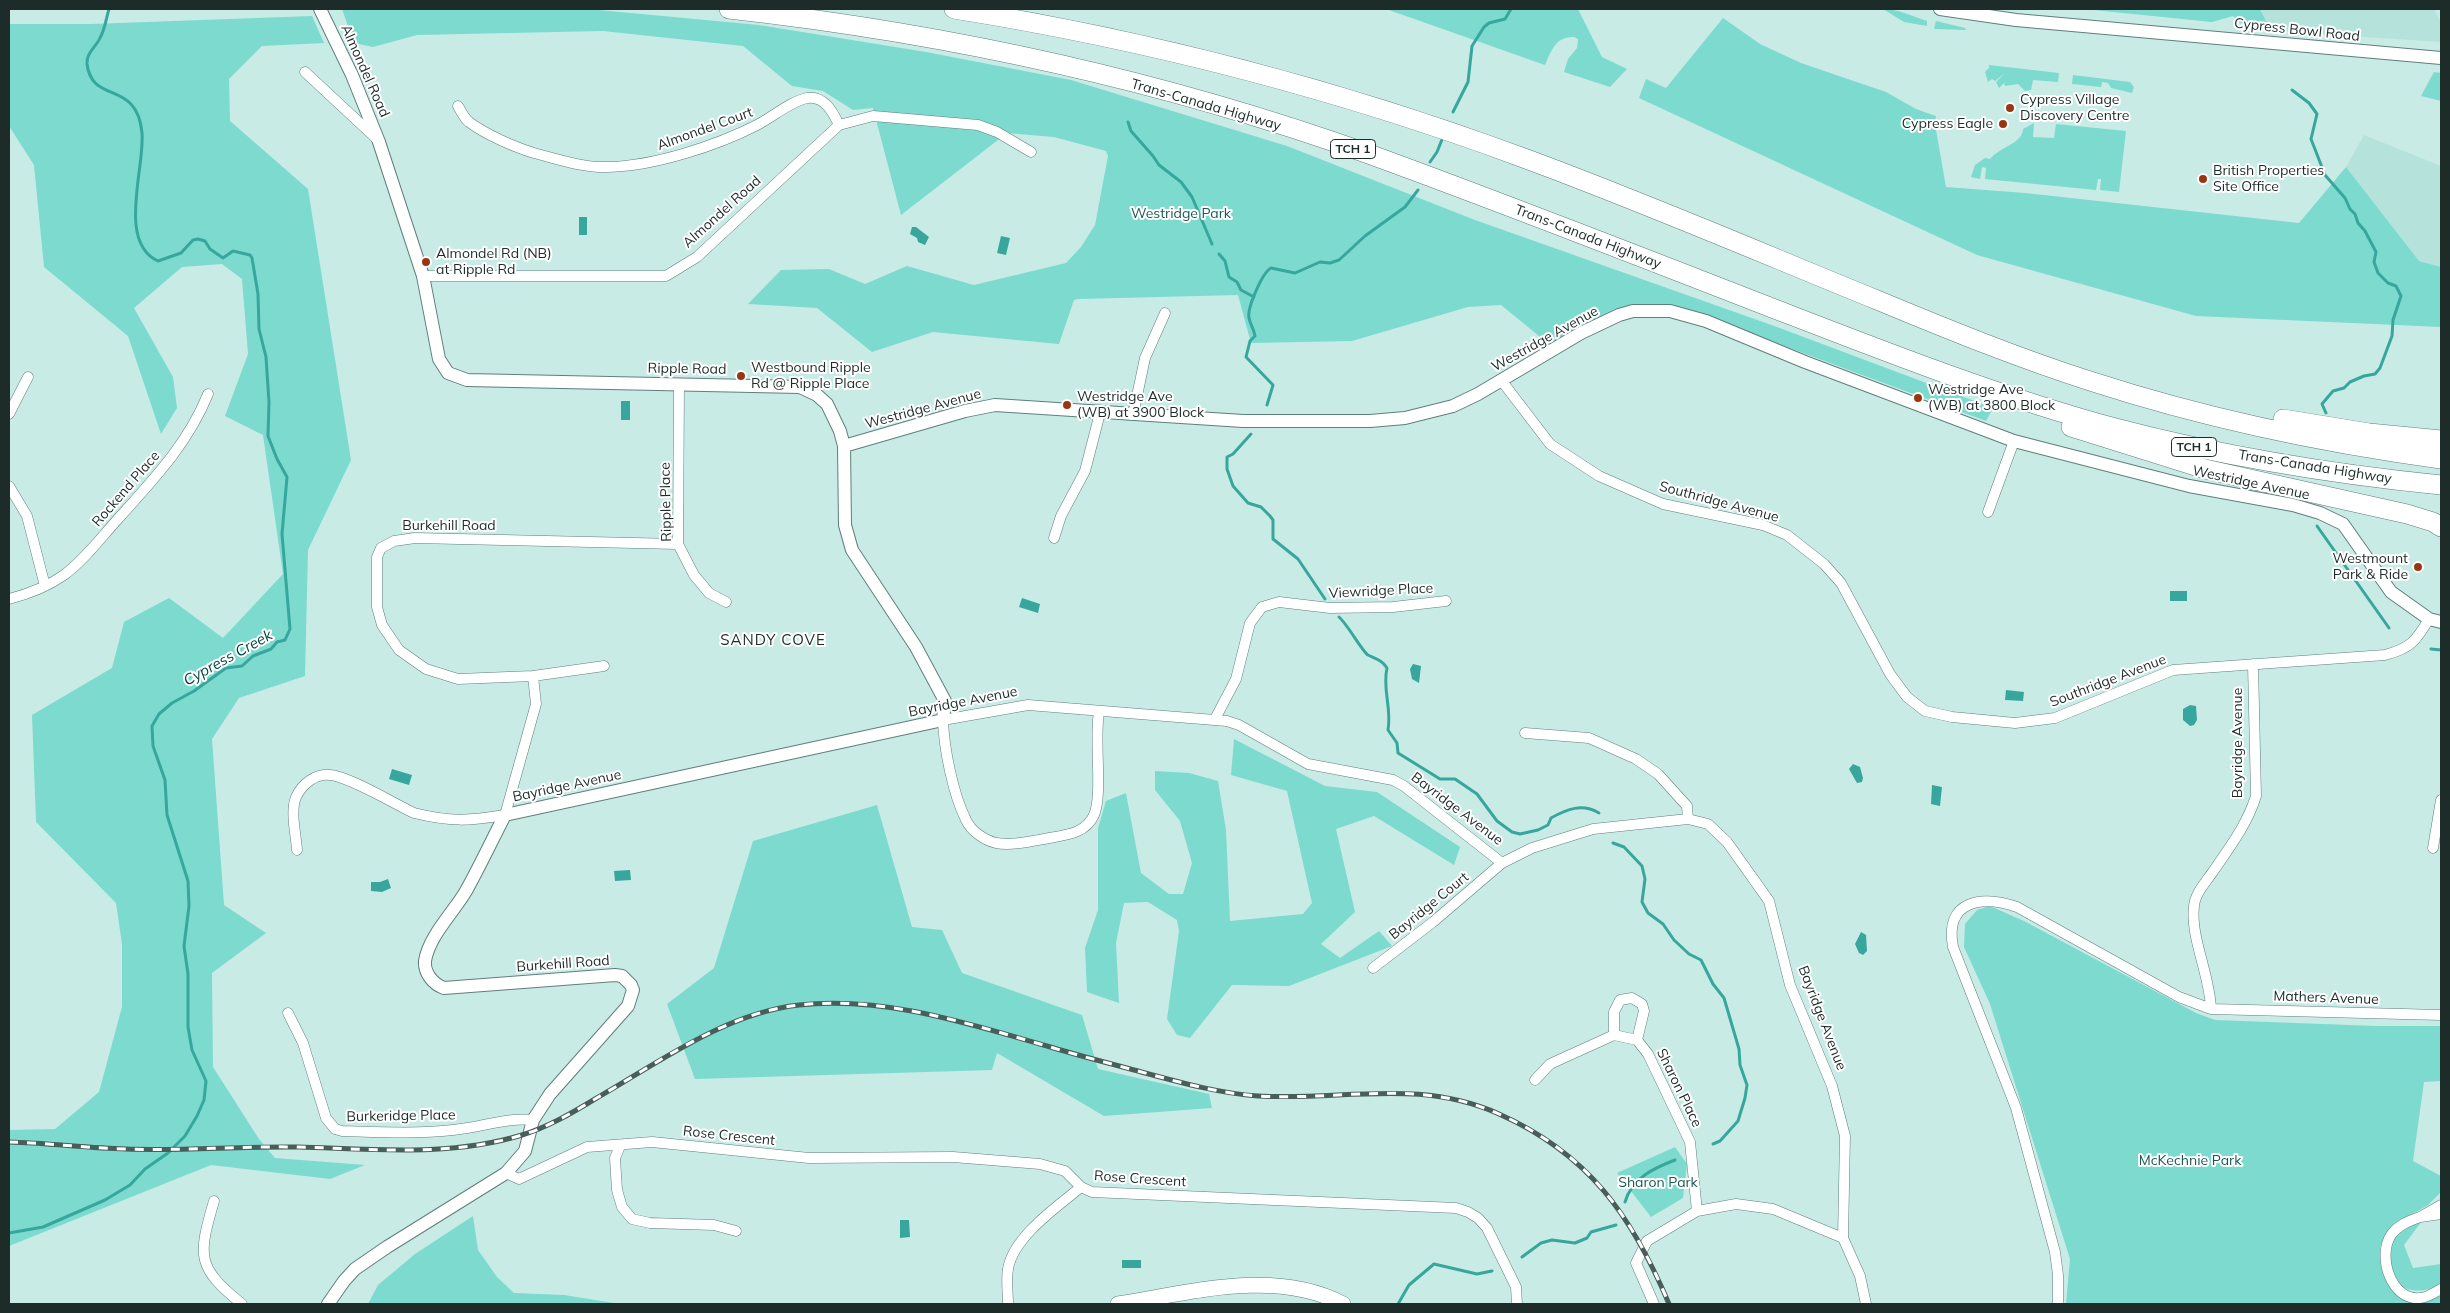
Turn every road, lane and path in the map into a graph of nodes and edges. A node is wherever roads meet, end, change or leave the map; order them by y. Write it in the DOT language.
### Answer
graph roads {
  1 [pos="320,9"];
  2 [pos="729,9"];
  3 [pos="954,9"];
  4 [pos="1940,9"];
  5 [pos="2441,58"];
  6 [pos="305,72"];
  7 [pos="458,106"];
  8 [pos="839,124"];
  9 [pos="379,142"];
  10 [pos="1031,152"];
  11 [pos="423,276"];
  12 [pos="1165,313"];
  13 [pos="28,377"];
  14 [pos="1953,377"];
  15 [pos="1502,380"];
  16 [pos="2088,380"];
  17 [pos="679,384"];
  18 [pos="208,394"];
  19 [pos="1100,413"];
  20 [pos="9,414"];
  21 [pos="1133,415"];
  22 [pos="2441,440"];
  23 [pos="2014,441"];
  24 [pos="844,446"];
  25 [pos="2441,459"];
  26 [pos="2441,485"];
  27 [pos="9,486"];
  28 [pos="1988,512"];
  29 [pos="2441,527"];
  30 [pos="1054,538"];
  31 [pos="678,544"];
  32 [pos="45,586"];
  33 [pos="9,599"];
  34 [pos="1446,601"];
  35 [pos="726,602"];
  36 [pos="2435,620"];
  37 [pos="2253,664"];
  38 [pos="604,666"];
  39 [pos="533,676"];
  40 [pos="1099,712"];
  41 [pos="1215,719"];
  42 [pos="943,720"];
  43 [pos="1525,733"];
  44 [pos="2441,800"];
  45 [pos="505,815"];
  46 [pos="1688,819"];
  47 [pos="2432,848"];
  48 [pos="297,850"];
  49 [pos="1502,863"];
  50 [pos="1373,968"];
  51 [pos="2211,1009"];
  52 [pos="288,1013"];
  53 [pos="2441,1015"];
  54 [pos="1614,1036"];
  55 [pos="1637,1040"];
  56 [pos="1535,1080"];
  57 [pos="533,1120"];
  58 [pos="620,1146"];
  59 [pos="506,1173"];
  60 [pos="1082,1187"];
  61 [pos="214,1201"];
  62 [pos="2441,1205"];
  63 [pos="1697,1211"];
  64 [pos="2441,1214"];
  65 [pos="2420,1216"];
  66 [pos="736,1231"];
  67 [pos="1844,1238"];
  68 [pos="2441,1289"];
  69 [pos="242,1304"];
  70 [pos="328,1304"];
  71 [pos="1008,1304"];
  72 [pos="1118,1304"];
  73 [pos="1343,1304"];
  74 [pos="1517,1304"];
  75 [pos="1654,1304"];
  76 [pos="1866,1304"];
  77 [pos="2058,1304"];
  1 -- 9 [label="street, Almondel Road"];
  2 -- 14 [label="highway, Trans-Canada Highway / TCH 1"];
  3 -- 16 [label="highway, Trans-Canada Highway / TCH 1"];
  4 -- 5 [label="street, Cypress Bowl Road"];
  6 -- 9 [label="street"];
  7 -- 8 [label="street, Almondel Court"];
  8 -- 10 [label="street, Almondel Road"];
  8 -- 11 [label="street, Almondel Road"];
  9 -- 11 [label="street, Almondel Road"];
  11 -- 17 [label="street, Ripple Road"];
  12 -- 21 [label="street"];
  13 -- 20 [label="street"];
  14 -- 26 [label="highway, Trans-Canada Highway / TCH 1"];
  14 -- 29 [label="highway"];
  15 -- 21 [label="street, Westridge Avenue"];
  15 -- 23 [label="street, Westridge Avenue"];
  15 -- 37 [label="street, Southridge Avenue"];
  16 -- 22 [label="highway"];
  16 -- 25 [label="highway, Trans-Canada Highway / TCH 1"];
  17 -- 24 [label="street, Ripple Road"];
  17 -- 31 [label="street, Ripple Place"];
  18 -- 32 [label="street, Rockend Place"];
  19 -- 21 [label="street, Westridge Avenue"];
  19 -- 24 [label="street, Westridge Avenue"];
  19 -- 30 [label="street"];
  23 -- 28 [label="street"];
  23 -- 36 [label="street, Westridge Avenue"];
  24 -- 42 [label="street, Ripple Road"];
  27 -- 32 [label="street"];
  31 -- 35 [label="street, Ripple Place"];
  31 -- 39 [label="street, Burkehill Road"];
  32 -- 33 [label="street, Rockend Place"];
  34 -- 41 [label="street, Viewridge Place"];
  36 -- 37 [label="street, Southridge Avenue"];
  37 -- 51 [label="street, Bayridge Avenue"];
  38 -- 39 [label="street, Burkehill Road"];
  39 -- 45 [label="street, Burkehill Road"];
  40 -- 41 [label="street, Bayridge Avenue"];
  40 -- 42 [label="street, Bayridge Avenue"];
  40 -- 42 [label="street"];
  41 -- 49 [label="street, Bayridge Avenue"];
  42 -- 45 [label="street, Bayridge Avenue"];
  43 -- 46 [label="street"];
  44 -- 47 [label="street"];
  45 -- 48 [label="street"];
  45 -- 57 [label="street, Burkehill Road"];
  46 -- 49 [label="street, Bayridge Avenue"];
  46 -- 67 [label="street, Bayridge Avenue"];
  49 -- 50 [label="street, Bayridge Court"];
  51 -- 53 [label="street, Mathers Avenue"];
  51 -- 77 [label="street"];
  52 -- 57 [label="street, Burkeridge Place"];
  54 -- 55 [label="street"];
  54 -- 55 [label="street"];
  54 -- 56 [label="street"];
  55 -- 63 [label="street, Sharon Place"];
  57 -- 59 [label="street, Burkehill Road"];
  58 -- 59 [label="street, Rose Crescent"];
  58 -- 60 [label="street, Rose Crescent"];
  58 -- 66 [label="street"];
  59 -- 70 [label="street, Burkehill Road"];
  60 -- 71 [label="street"];
  60 -- 74 [label="street, Rose Crescent"];
  61 -- 69 [label="street"];
  62 -- 65 [label="street"];
  63 -- 67 [label="street"];
  63 -- 75 [label="street"];
  64 -- 65 [label="street"];
  65 -- 68 [label="street"];
  67 -- 76 [label="street, Bayridge Avenue"];
  72 -- 73 [label="main road"];
}
